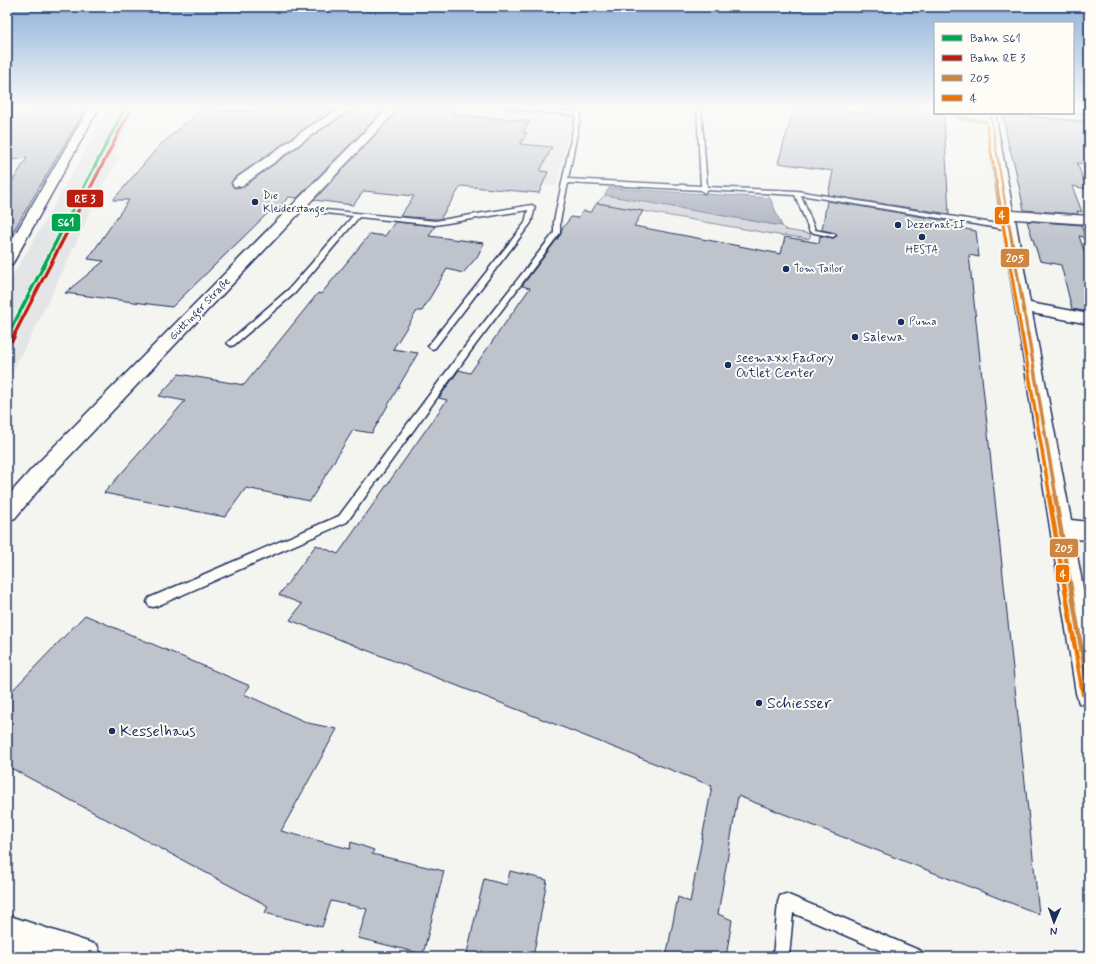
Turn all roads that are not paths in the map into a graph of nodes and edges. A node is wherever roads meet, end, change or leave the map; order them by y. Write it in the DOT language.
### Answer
graph roads {
  1 [pos="67,153"];
  2 [pos="280,153"];
  3 [pos="351,153"];
  4 [pos="571,153"];
  5 [pos="702,153"];
  6 [pos="997,153"];
  7 [pos="565,182"];
  8 [pos="238,184"];
  9 [pos="704,190"];
  10 [pos="797,193"];
  11 [pos="298,208"];
  12 [pos="358,214"];
  13 [pos="1089,220"];
  14 [pos="1009,221"];
  15 [pos="833,236"];
  16 [pos="12,245"];
  17 [pos="7,261"];
  18 [pos="1023,306"];
  19 [pos="1089,319"];
  20 [pos="231,343"];
  21 [pos="432,346"];
  22 [pos="7,512"];
  23 [pos="1061,529"];
  24 [pos="1089,531"];
  25 [pos="154,602"];
  26 [pos="1089,693"];
  27 [pos="7,932"];
  28 [pos="85,957"];
  29 [pos="781,957"];
  30 [pos="915,957"];
  1 -- 16 [label="street"];
  2 -- 8 [label="street"];
  3 -- 11 [label="street, Güttinger Straße"];
  4 -- 7 [label="lane"];
  5 -- 9 [label="lane"];
  6 -- 14 [label="street"];
  7 -- 9 [label="lane"];
  7 -- 25 [label="lane"];
  9 -- 10 [label="lane"];
  10 -- 14 [label="lane"];
  10 -- 15 [label="lane"];
  11 -- 12 [label="lane"];
  11 -- 22 [label="street, Güttinger Straße"];
  12 -- 20 [label="lane"];
  12 -- 21 [label="lane"];
  13 -- 14 [label="street"];
  14 -- 18 [label="street"];
  16 -- 17 [label="street"];
  18 -- 19 [label="street"];
  18 -- 23 [label="street"];
  23 -- 24 [label="street"];
  23 -- 26 [label="street"];
  27 -- 28 [label="street"];
  29 -- 30 [label="lane"];
}
